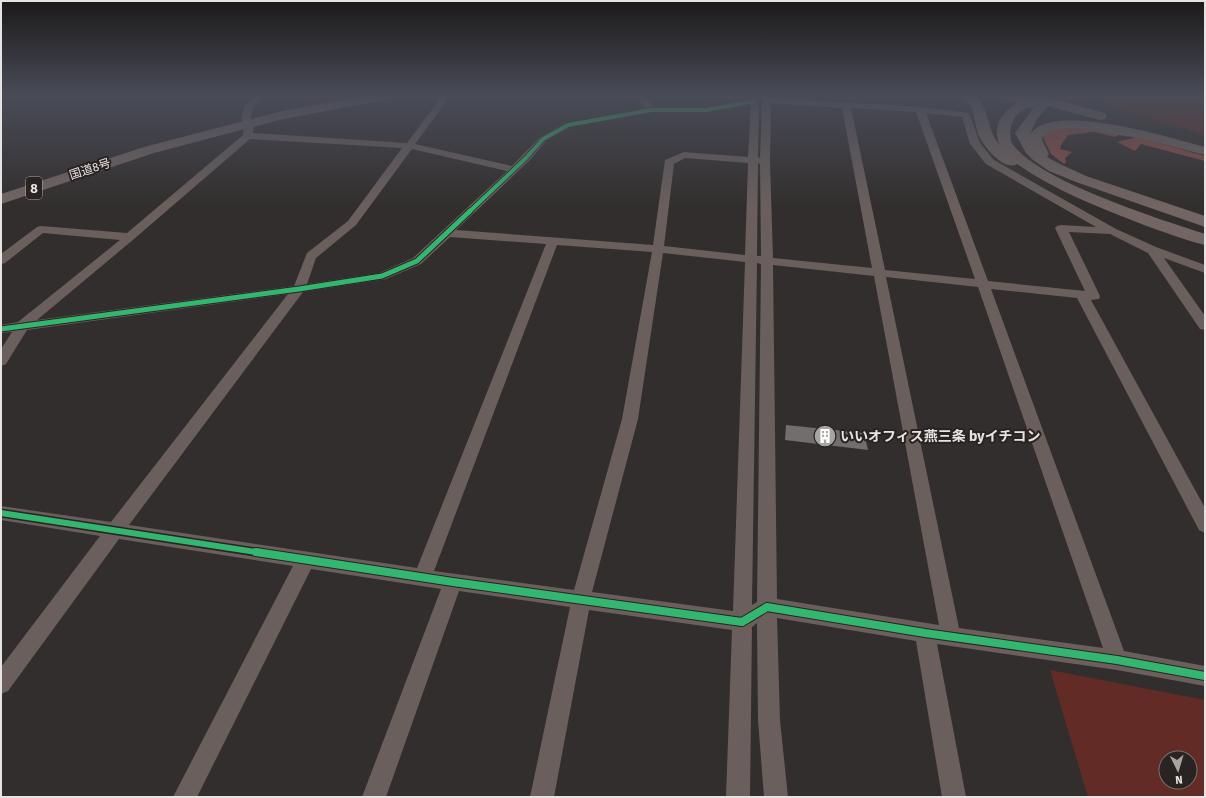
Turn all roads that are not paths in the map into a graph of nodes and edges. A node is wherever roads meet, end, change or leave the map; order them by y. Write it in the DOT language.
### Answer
graph roads {
  1 [pos="222,132"];
  2 [pos="241,132"];
  3 [pos="299,132"];
  4 [pos="420,132"];
  5 [pos="555,132"];
  6 [pos="760,132"];
  7 [pos="851,132"];
  8 [pos="928,132"];
  9 [pos="971,132"];
  10 [pos="985,132"];
  11 [pos="1004,132"];
  12 [pos="1022,132"];
  13 [pos="1040,132"];
  14 [pos="1128,132"];
  15 [pos="1143,132"];
  16 [pos="1160,132"];
  17 [pos="1205,144"];
  18 [pos="410,146"];
  19 [pos="1205,151"];
  20 [pos="759,161"];
  21 [pos="512,169"];
  22 [pos="1081,180"];
  23 [pos="1,199"];
  24 [pos="1105,205"];
  25 [pos="1205,222"];
  26 [pos="1112,231"];
  27 [pos="448,232"];
  28 [pos="130,237"];
  29 [pos="553,240"];
  30 [pos="1205,240"];
  31 [pos="658,249"];
  32 [pos="1152,250"];
  33 [pos="1,260"];
  34 [pos="759,261"];
  35 [pos="1205,269"];
  36 [pos="878,274"];
  37 [pos="983,284"];
  38 [pos="299,290"];
  39 [pos="1082,295"];
  40 [pos="23,324"];
  41 [pos="1205,326"];
  42 [pos="1,329"];
  43 [pos="1,361"];
  44 [pos="1,513"];
  45 [pos="1205,525"];
  46 [pos="116,529"];
  47 [pos="306,560"];
  48 [pos="423,576"];
  49 [pos="453,582"];
  50 [pos="581,599"];
  51 [pos="767,607"];
  52 [pos="742,622"];
  53 [pos="925,633"];
  54 [pos="951,636"];
  55 [pos="1117,660"];
  56 [pos="1205,676"];
  57 [pos="1,684"];
  58 [pos="185,797"];
  59 [pos="374,797"];
  60 [pos="542,797"];
  61 [pos="738,797"];
  62 [pos="776,797"];
  63 [pos="954,797"];
  1 -- 23 [label="highway, 国道8号 / 8"];
  2 -- 28 [label="street"];
  3 -- 18 [label="street"];
  4 -- 18 [label="street"];
  5 -- 21 [label="street"];
  6 -- 20 [label="street"];
  7 -- 36 [label="street"];
  8 -- 37 [label="street"];
  9 -- 26 [label="street"];
  10 -- 24 [label="highway"];
  11 -- 24 [label="highway"];
  12 -- 22 [label="highway"];
  13 -- 22 [label="highway"];
  14 -- 19 [label="highway"];
  15 -- 19 [label="highway"];
  16 -- 17 [label="highway"];
  18 -- 21 [label="street"];
  18 -- 38 [label="street"];
  20 -- 31 [label="street"];
  20 -- 34 [label="street"];
  21 -- 27 [label="street"];
  22 -- 25 [label="highway"];
  24 -- 30 [label="highway"];
  26 -- 32 [label="street"];
  26 -- 39 [label="street"];
  27 -- 29 [label="street"];
  27 -- 38 [label="street"];
  28 -- 33 [label="street"];
  28 -- 40 [label="street"];
  29 -- 31 [label="street"];
  29 -- 48 [label="street"];
  31 -- 34 [label="street"];
  31 -- 50 [label="street"];
  32 -- 35 [label="street"];
  32 -- 41 [label="street"];
  34 -- 36 [label="street"];
  34 -- 51 [label="street"];
  34 -- 52 [label="street"];
  36 -- 37 [label="street"];
  36 -- 54 [label="street"];
  37 -- 39 [label="street"];
  37 -- 55 [label="street"];
  38 -- 40 [label="street"];
  38 -- 46 [label="street"];
  39 -- 45 [label="street"];
  40 -- 42 [label="street"];
  40 -- 43 [label="street"];
  44 -- 46 [label="street"];
  46 -- 47 [label="street"];
  46 -- 57 [label="street"];
  47 -- 48 [label="street"];
  47 -- 58 [label="street"];
  48 -- 49 [label="street"];
  49 -- 50 [label="street"];
  49 -- 59 [label="street"];
  50 -- 52 [label="street"];
  50 -- 60 [label="street"];
  51 -- 52 [label="street"];
  51 -- 53 [label="street"];
  51 -- 62 [label="street"];
  52 -- 61 [label="street"];
  53 -- 54 [label="street"];
  53 -- 63 [label="street"];
  54 -- 55 [label="street"];
  55 -- 56 [label="street"];
}
